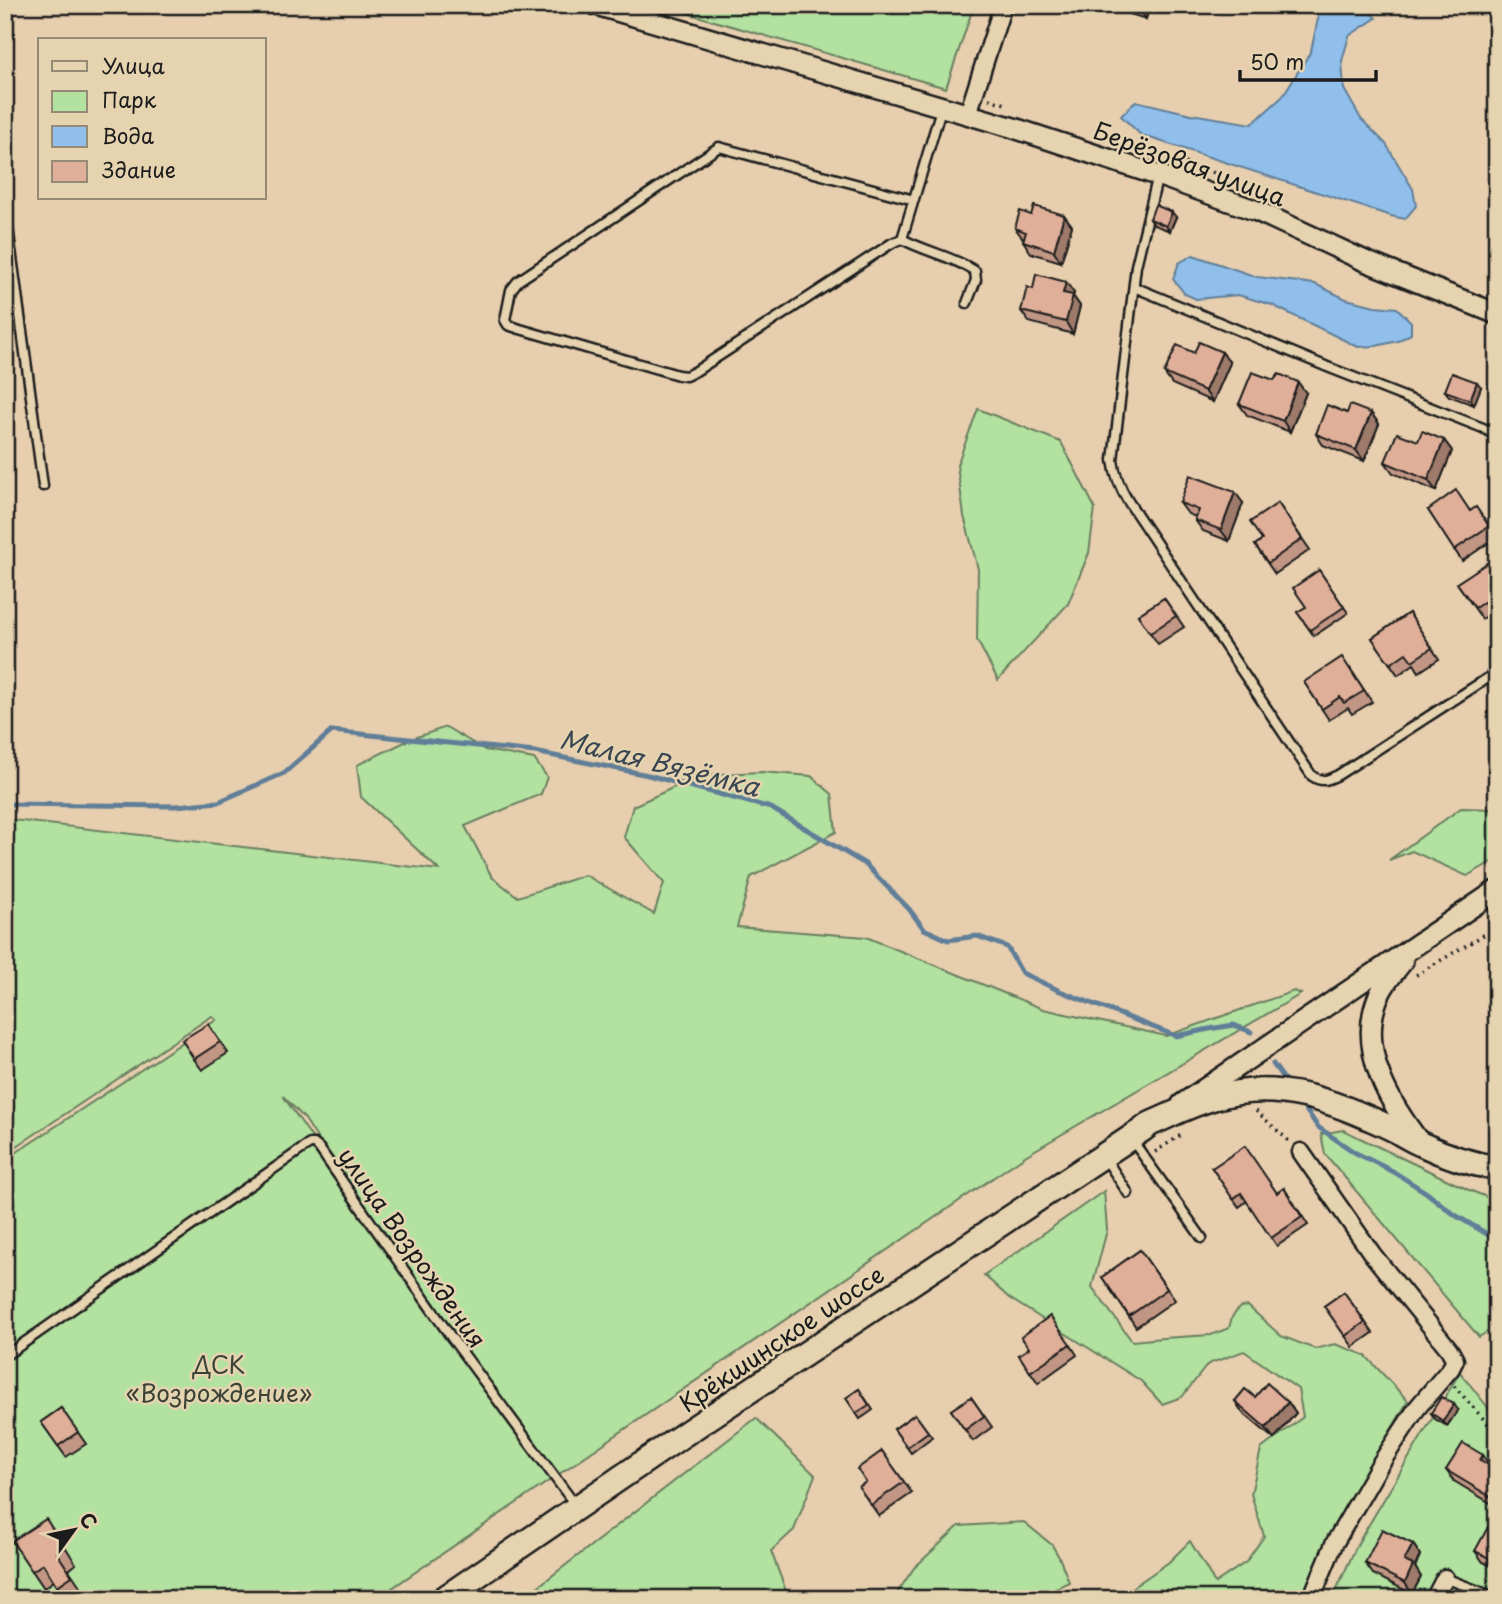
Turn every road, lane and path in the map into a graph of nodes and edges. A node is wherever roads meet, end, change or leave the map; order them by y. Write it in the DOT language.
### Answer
graph roads {
  1 [pos="7,5"];
  2 [pos="596,5"];
  3 [pos="1003,5"];
  4 [pos="5,29"];
  5 [pos="942,106"];
  6 [pos="968,114"];
  7 [pos="1158,175"];
  8 [pos="914,201"];
  9 [pos="5,205"];
  10 [pos="902,239"];
  11 [pos="1134,287"];
  12 [pos="967,303"];
  13 [pos="1497,314"];
  14 [pos="1497,436"];
  15 [pos="43,486"];
  16 [pos="1497,672"];
  17 [pos="1497,890"];
  18 [pos="1497,927"];
  19 [pos="1414,947"];
  20 [pos="1416,975"];
  21 [pos="1251,1107"];
  22 [pos="1150,1124"];
  23 [pos="1130,1137"];
  24 [pos="1422,1145"];
  25 [pos="1301,1152"];
  26 [pos="1103,1156"];
  27 [pos="1497,1168"];
  28 [pos="1129,1193"];
  29 [pos="1202,1238"];
  30 [pos="5,1356"];
  31 [pos="1445,1375"];
  32 [pos="1497,1434"];
  33 [pos="577,1507"];
  34 [pos="1445,1578"];
  35 [pos="1497,1598"];
  36 [pos="443,1599"];
  37 [pos="1311,1599"];
  38 [pos="1434,1599"];
  1 -- 4 [label="lane"];
  2 -- 5 [label="street, Берёзовая улица"];
  3 -- 6 [label="street"];
  5 -- 6 [label="street, Берёзовая улица"];
  5 -- 8 [label="lane"];
  6 -- 7 [label="street, Берёзовая улица"];
  7 -- 11 [label="lane"];
  7 -- 13 [label="street, Берёзовая улица"];
  8 -- 10 [label="lane"];
  8 -- 10 [label="lane"];
  9 -- 15 [label="lane"];
  10 -- 12 [label="lane"];
  11 -- 14 [label="lane"];
  11 -- 16 [label="lane"];
  17 -- 19 [label="street"];
  18 -- 20 [label="path"];
  19 -- 22 [label="street"];
  19 -- 24 [label="street"];
  21 -- 25 [label="path"];
  22 -- 23 [label="main road, Крёкшинское шоссе"];
  22 -- 24 [label="main road, Крёкшинское шоссе"];
  23 -- 26 [label="main road, Крёкшинское шоссе"];
  23 -- 29 [label="lane"];
  24 -- 27 [label="main road, Крёкшинское шоссе"];
  25 -- 31 [label="street"];
  26 -- 28 [label="lane"];
  26 -- 33 [label="main road, Крёкшинское шоссе"];
  30 -- 33 [label="lane, улица Возрождения"];
  31 -- 32 [label="path"];
  31 -- 37 [label="street"];
  33 -- 36 [label="main road, Крёкшинское шоссе"];
  34 -- 35 [label="lane"];
  34 -- 38 [label="street"];
}
